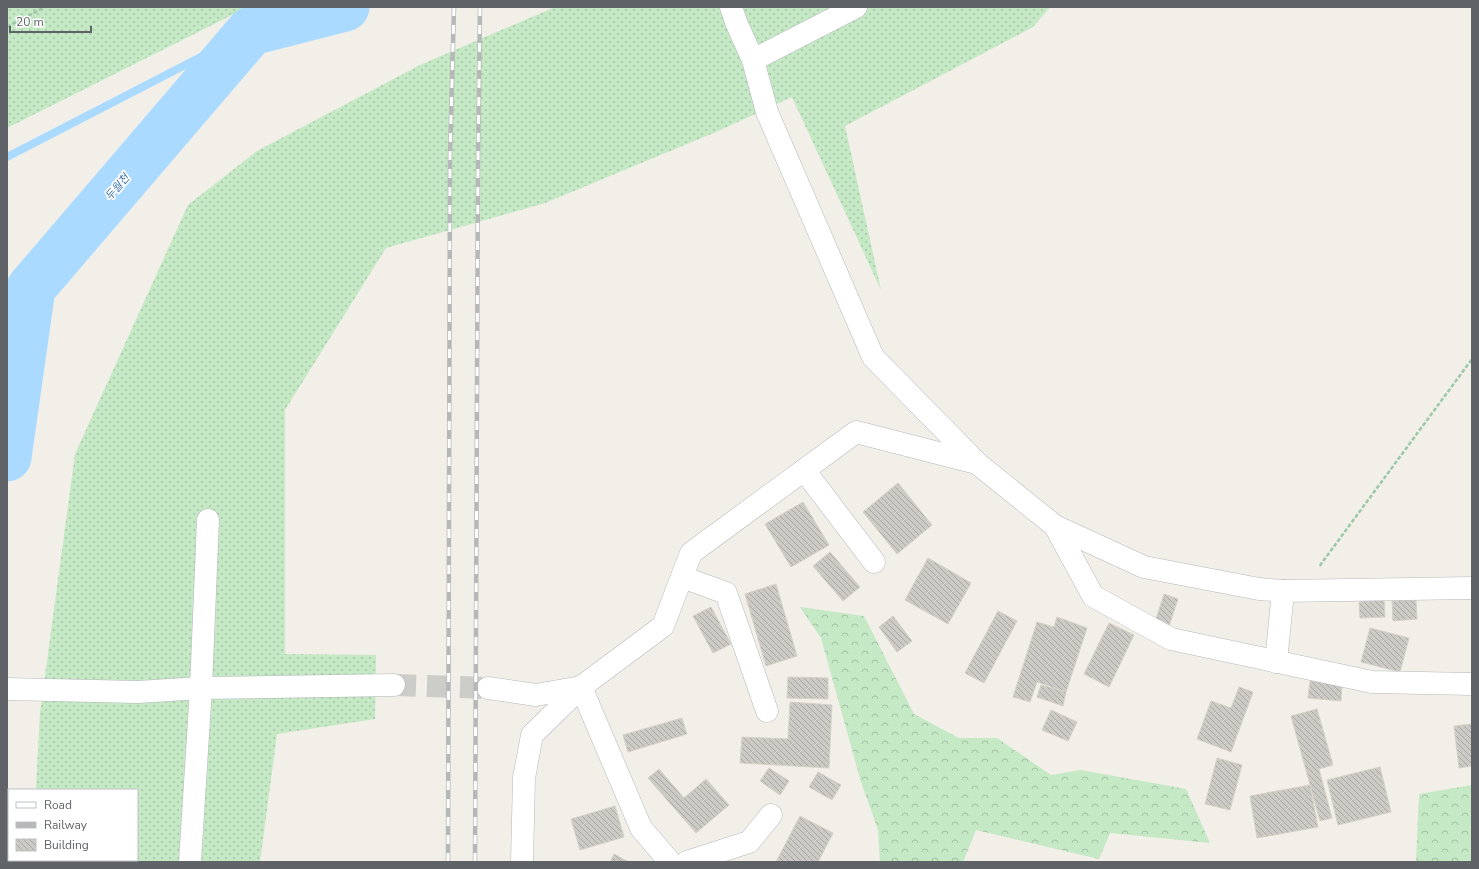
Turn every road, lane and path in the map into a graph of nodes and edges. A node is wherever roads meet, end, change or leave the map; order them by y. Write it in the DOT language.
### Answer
graph roads {
  1 [pos="45,7"];
  2 [pos="856,7"];
  3 [pos="733,15"];
  4 [pos="7,27"];
  5 [pos="753,60"];
  6 [pos="1472,359"];
  7 [pos="978,464"];
  8 [pos="804,470"];
  9 [pos="208,520"];
  10 [pos="1055,526"];
  11 [pos="874,562"];
  12 [pos="682,577"];
  13 [pos="1472,588"];
  14 [pos="1318,590"];
  15 [pos="1283,591"];
  16 [pos="1276,662"];
  17 [pos="1472,684"];
  18 [pos="394,685"];
  19 [pos="581,687"];
  20 [pos="201,688"];
  21 [pos="488,688"];
  22 [pos="7,689"];
  23 [pos="767,712"];
  24 [pos="771,815"];
  25 [pos="190,862"];
  26 [pos="522,862"];
  27 [pos="670,862"];
  28 [pos="687,862"];
  1 -- 4 [label="path"];
  2 -- 5 [label="street"];
  3 -- 5 [label="street"];
  5 -- 7 [label="street"];
  6 -- 14 [label="path"];
  7 -- 8 [label="street"];
  7 -- 10 [label="street"];
  8 -- 11 [label="street"];
  8 -- 12 [label="street"];
  9 -- 20 [label="street"];
  10 -- 15 [label="street"];
  10 -- 16 [label="street"];
  12 -- 19 [label="street"];
  12 -- 23 [label="street"];
  13 -- 14 [label="street"];
  14 -- 15 [label="street"];
  15 -- 16 [label="street"];
  16 -- 17 [label="street"];
  18 -- 20 [label="street"];
  19 -- 21 [label="street"];
  19 -- 26 [label="street"];
  19 -- 27 [label="street"];
  20 -- 22 [label="street"];
  20 -- 25 [label="street"];
  24 -- 28 [label="street"];
}
